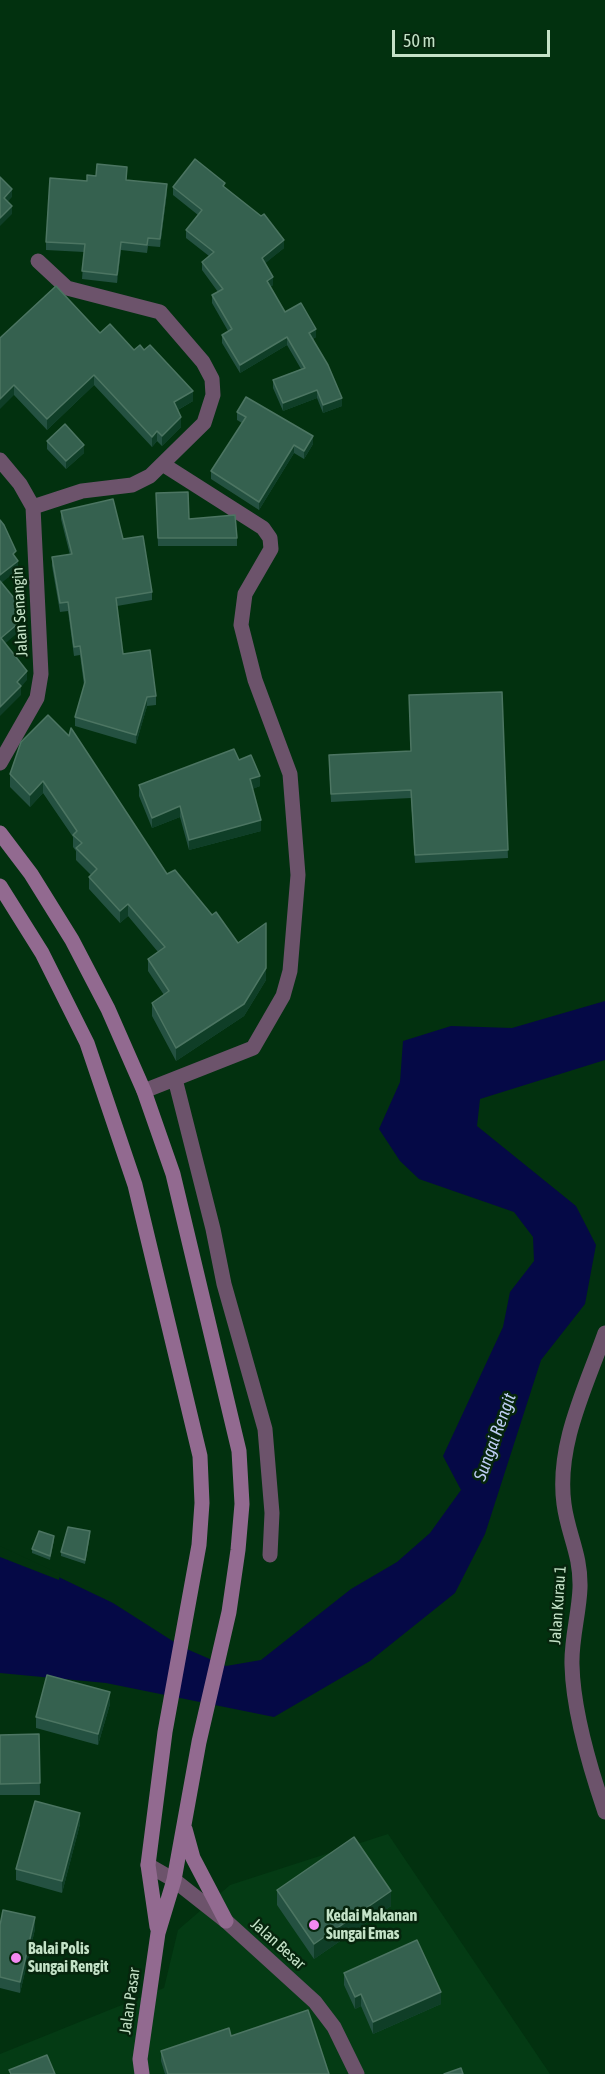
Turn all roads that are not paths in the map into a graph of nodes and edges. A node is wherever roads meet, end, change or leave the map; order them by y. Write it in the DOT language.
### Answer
graph roads {
  1 [pos="38,261"];
  2 [pos="0,460"];
  3 [pos="164,465"];
  4 [pos="33,507"];
  5 [pos="0,763"];
  6 [pos="0,833"];
  7 [pos="0,886"];
  8 [pos="175,1079"];
  9 [pos="144,1091"];
  10 [pos="605,1333"];
  11 [pos="270,1555"];
  12 [pos="605,1812"];
  13 [pos="183,1823"];
  14 [pos="148,1864"];
  15 [pos="174,1880"];
  16 [pos="226,1921"];
  17 [pos="158,1933"];
  18 [pos="142,2074"];
  19 [pos="357,2074"];
  1 -- 3 [label="street"];
  2 -- 4 [label="street, Jalan Senangin"];
  3 -- 4 [label="street"];
  3 -- 8 [label="street"];
  4 -- 5 [label="street, Jalan Senangin"];
  6 -- 9 [label="main road"];
  7 -- 14 [label="main road"];
  8 -- 9 [label="street"];
  8 -- 11 [label="street"];
  9 -- 13 [label="main road"];
  10 -- 12 [label="street, Jalan Kurau 1"];
  13 -- 15 [label="main road"];
  13 -- 16 [label="main road"];
  14 -- 15 [label="street, Jalan Besar"];
  14 -- 17 [label="main road"];
  15 -- 16 [label="street, Jalan Besar"];
  15 -- 17 [label="main road"];
  16 -- 19 [label="street, Jalan Besar"];
  17 -- 18 [label="main road, Jalan Pasar"];
}
